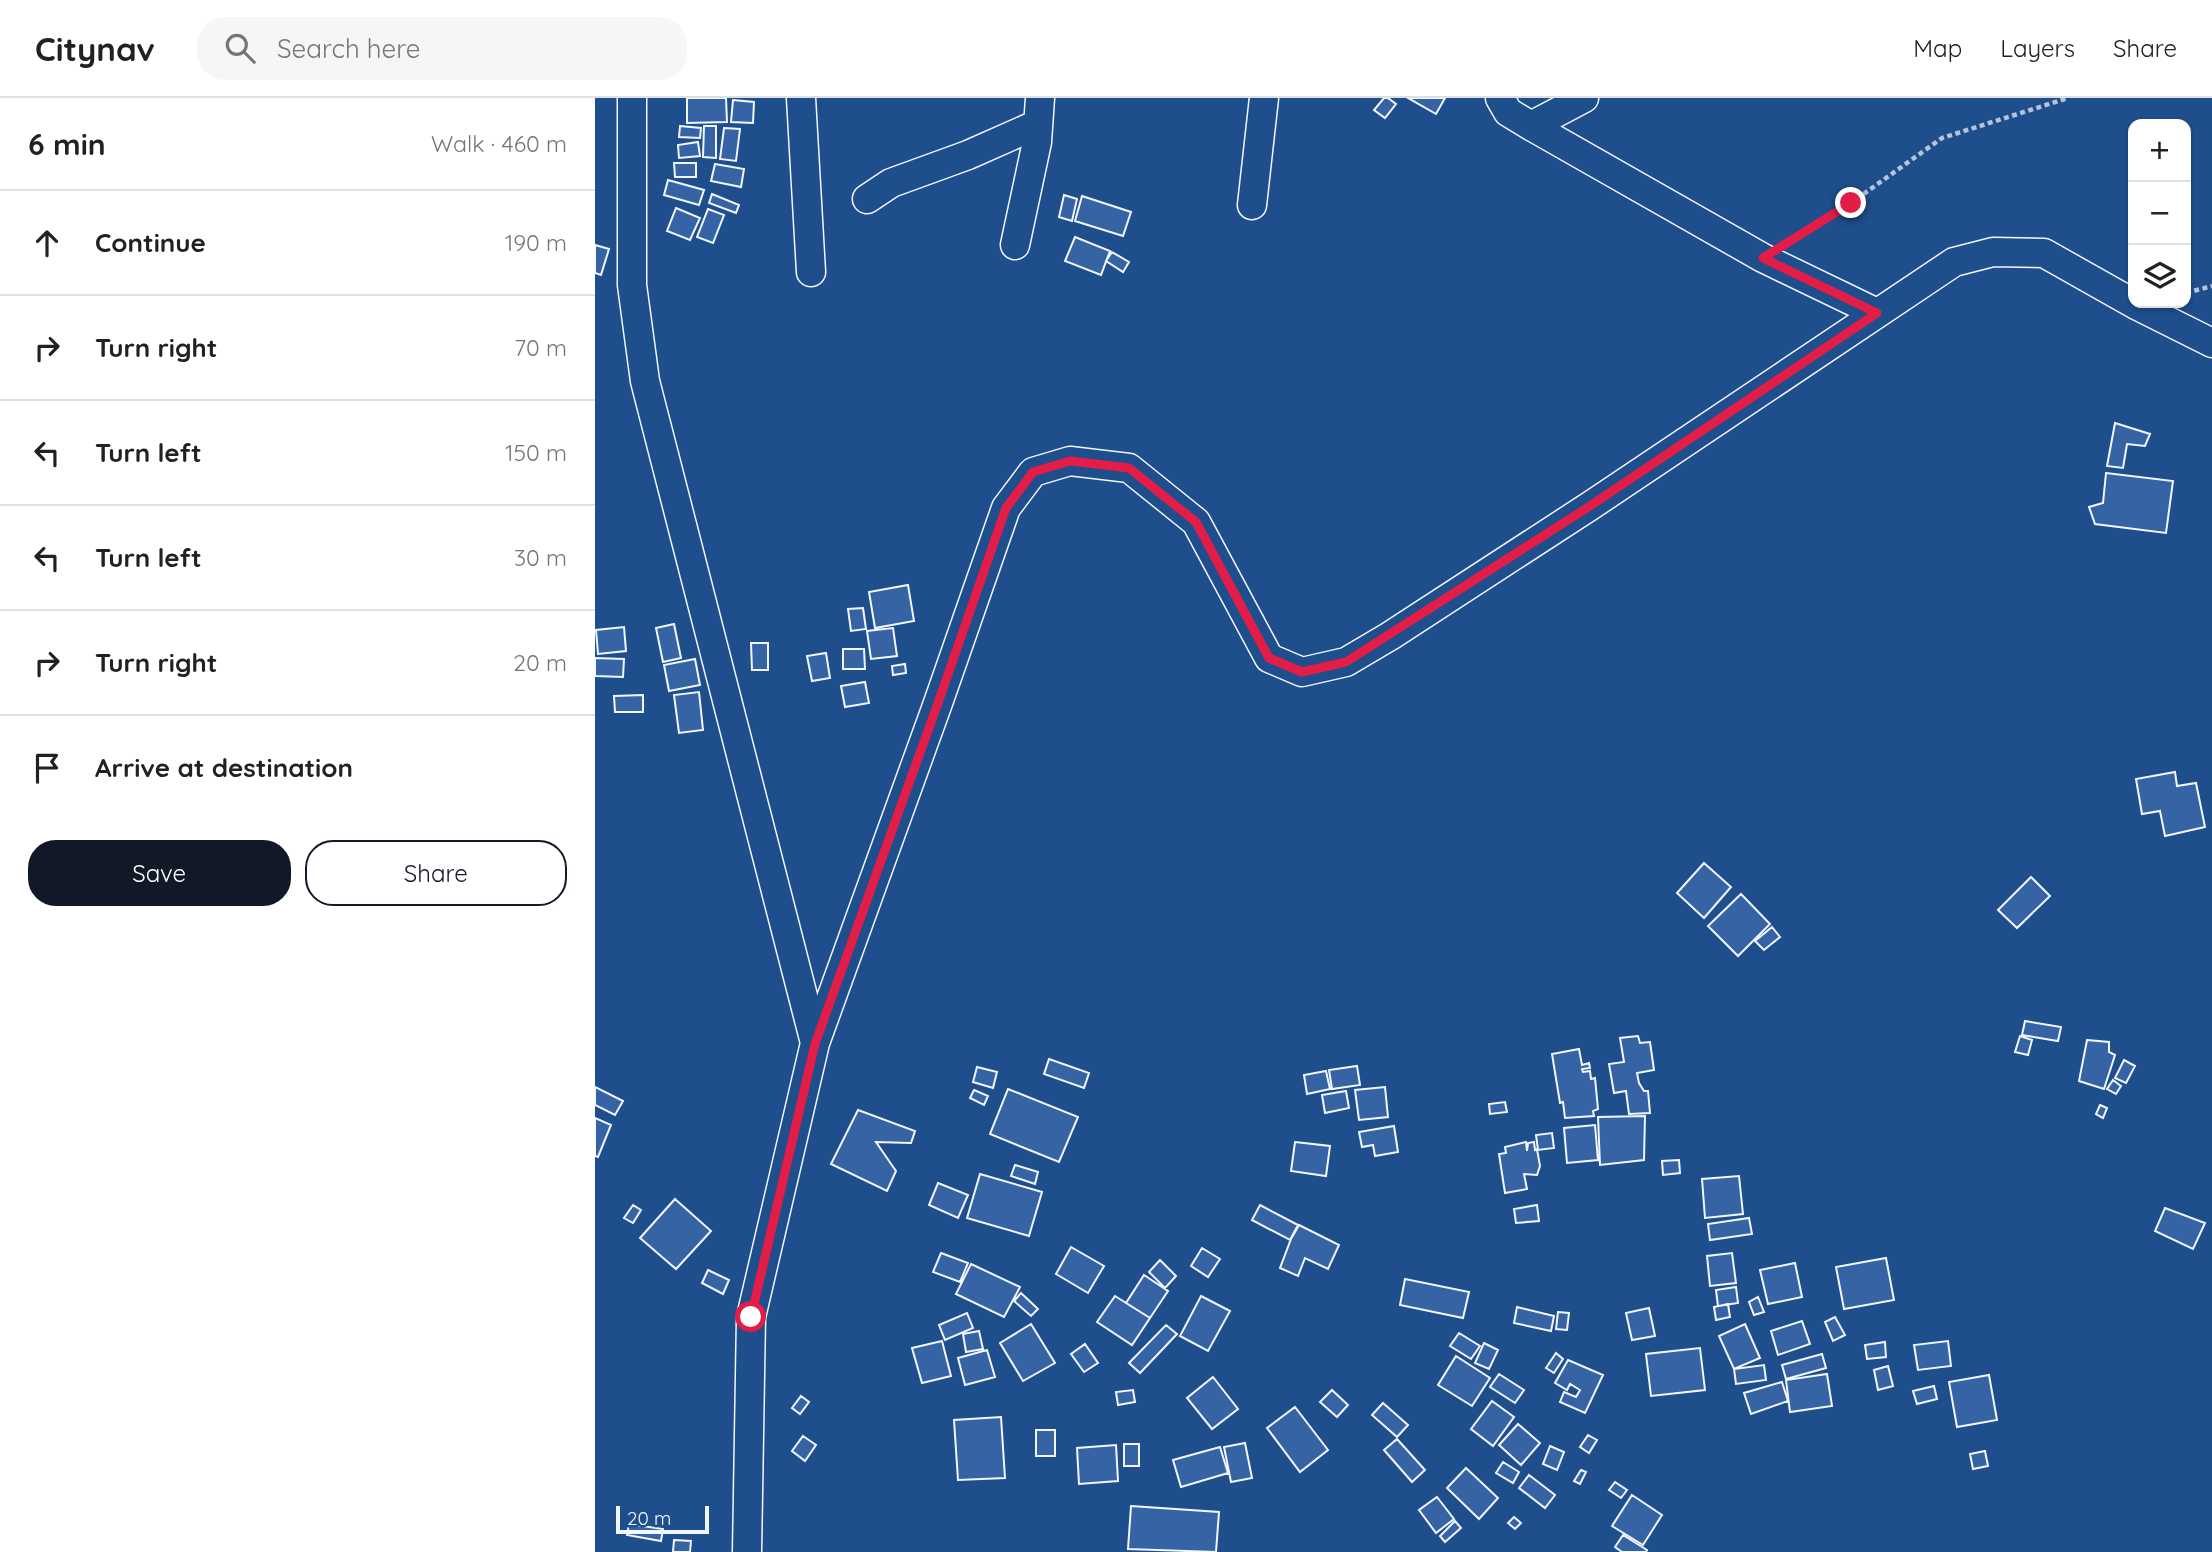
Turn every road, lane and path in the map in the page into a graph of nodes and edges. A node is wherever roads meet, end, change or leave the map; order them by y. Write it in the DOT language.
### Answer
graph roads {
  1 [pos="632,98"];
  2 [pos="801,98"];
  3 [pos="1263,98"];
  4 [pos="1500,98"];
  5 [pos="1584,98"];
  6 [pos="2068,98"];
  7 [pos="1039,111"];
  8 [pos="1531,127"];
  9 [pos="867,200"];
  10 [pos="1252,205"];
  11 [pos="1015,245"];
  12 [pos="1763,258"];
  13 [pos="811,272"];
  14 [pos="2212,286"];
  15 [pos="2191,292"];
  16 [pos="1877,313"];
  17 [pos="2212,344"];
  18 [pos="815,1044"];
  19 [pos="747,1552"];
  1 -- 18 [label="street"];
  2 -- 13 [label="street"];
  3 -- 10 [label="street"];
  4 -- 8 [label="street"];
  5 -- 8 [label="street"];
  6 -- 12 [label="path"];
  7 -- 9 [label="street"];
  7 -- 11 [label="street"];
  8 -- 12 [label="street"];
  12 -- 16 [label="street"];
  14 -- 15 [label="path"];
  16 -- 17 [label="street"];
  16 -- 18 [label="street"];
  18 -- 19 [label="street"];
}
